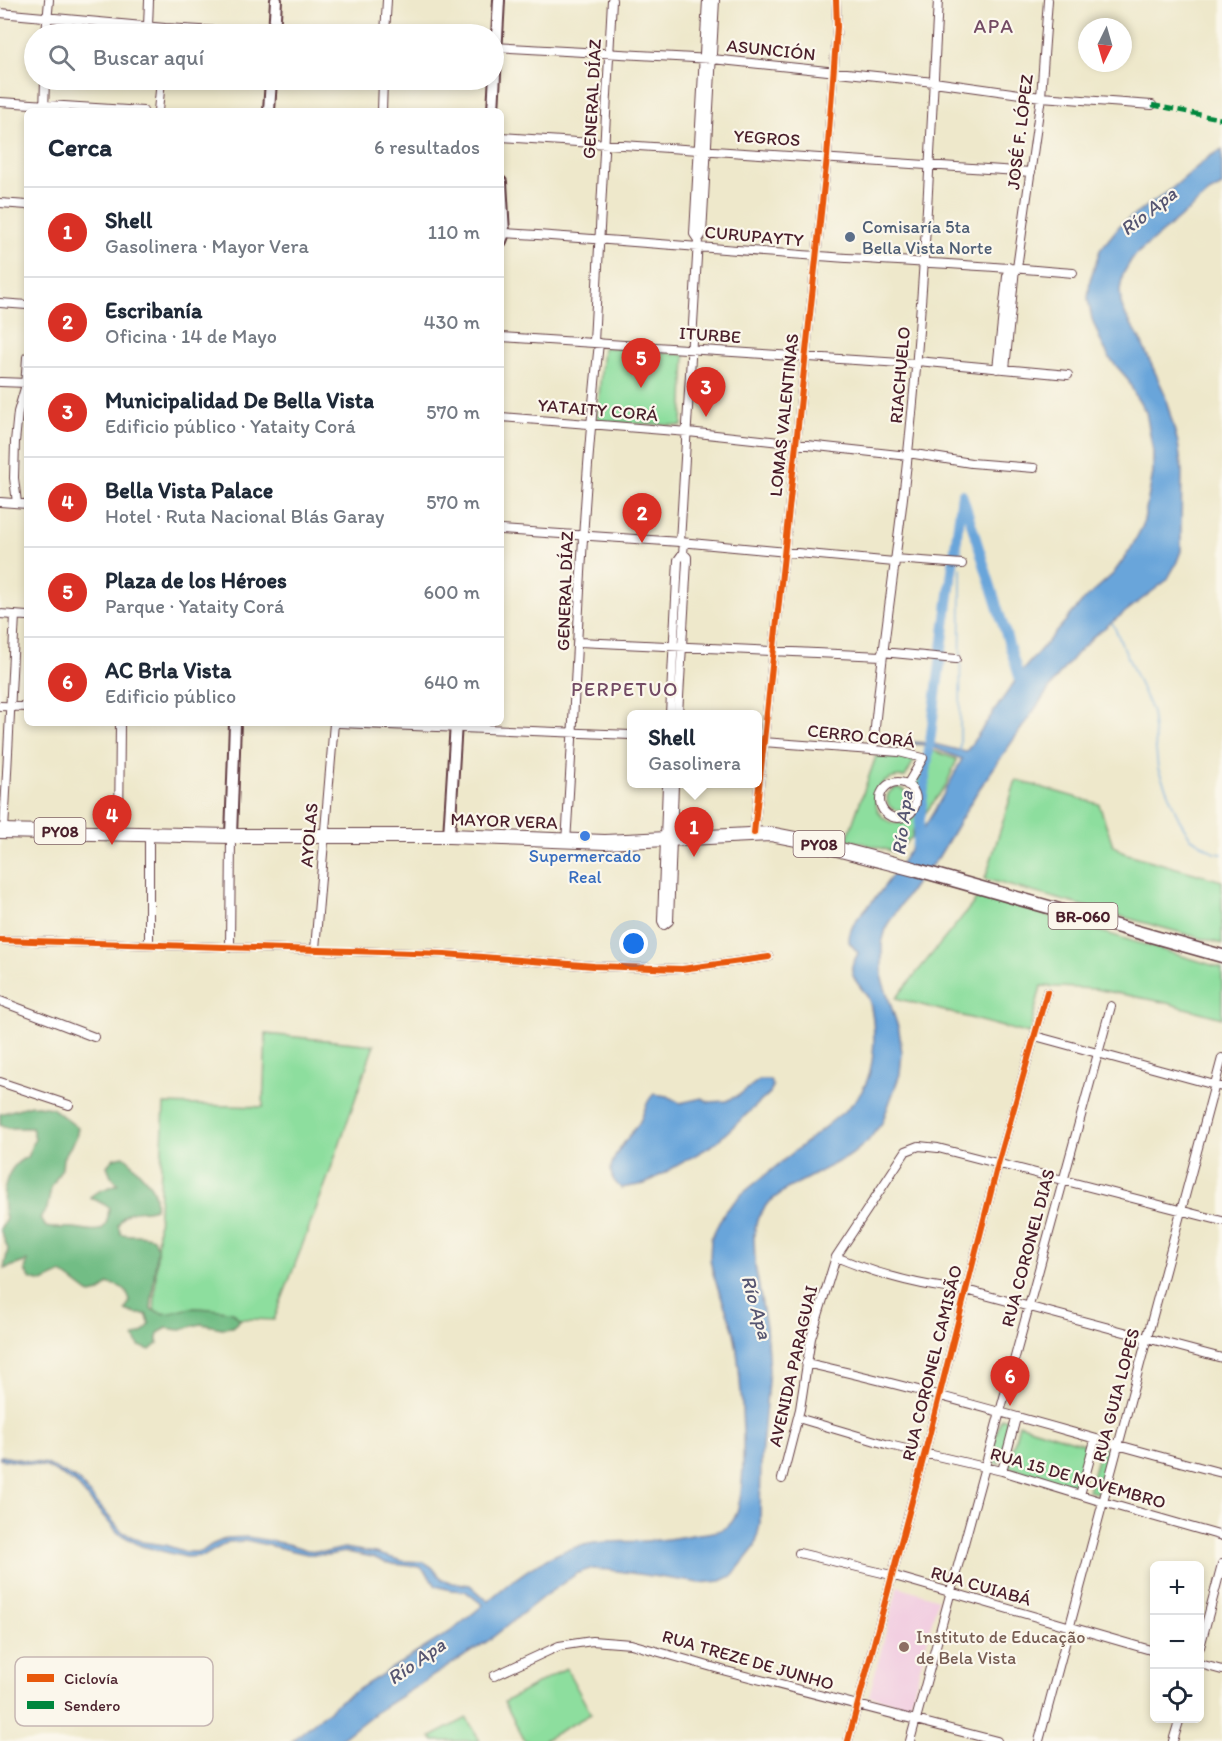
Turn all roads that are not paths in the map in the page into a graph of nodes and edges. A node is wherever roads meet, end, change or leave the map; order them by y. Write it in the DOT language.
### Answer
graph roads {
  1 [pos="48,0"];
  2 [pos="149,0"];
  3 [pos="276,0"];
  4 [pos="387,0"];
  5 [pos="499,0"];
  6 [pos="612,0"];
  7 [pos="707,0"];
  8 [pos="715,0"];
  9 [pos="836,0"];
  10 [pos="938,0"];
  11 [pos="1048,0"];
  12 [pos="0,13"];
  13 [pos="47,16"];
  14 [pos="47,24"];
  15 [pos="128,24"];
  16 [pos="148,24"];
  17 [pos="273,24"];
  18 [pos="386,24"];
  19 [pos="497,24"];
  20 [pos="504,47"];
  21 [pos="609,52"];
  22 [pos="708,58"];
  23 [pos="834,72"];
  24 [pos="934,82"];
  25 [pos="45,90"];
  26 [pos="160,90"];
  27 [pos="270,90"];
  28 [pos="383,90"];
  29 [pos="494,90"];
  30 [pos="1041,97"];
  31 [pos="0,102"];
  32 [pos="1152,105"];
  33 [pos="44,107"];
  34 [pos="69,108"];
  35 [pos="158,108"];
  36 [pos="269,108"];
  37 [pos="382,108"];
  38 [pos="493,108"];
  39 [pos="504,137"];
  40 [pos="605,143"];
  41 [pos="703,150"];
  42 [pos="827,157"];
  43 [pos="929,164"];
  44 [pos="1031,172"];
  45 [pos="0,203"];
  46 [pos="24,205"];
  47 [pos="504,237"];
  48 [pos="600,238"];
  49 [pos="698,243"];
  50 [pos="817,256"];
  51 [pos="923,263"];
  52 [pos="1013,268"];
  53 [pos="1073,273"];
  54 [pos="0,303"];
  55 [pos="24,305"];
  56 [pos="504,337"];
  57 [pos="596,343"];
  58 [pos="692,349"];
  59 [pos="806,357"];
  60 [pos="916,362"];
  61 [pos="1001,369"];
  62 [pos="1068,375"];
  63 [pos="0,382"];
  64 [pos="24,382"];
  65 [pos="24,393"];
  66 [pos="504,417"];
  67 [pos="590,426"];
  68 [pos="687,432"];
  69 [pos="796,445"];
  70 [pos="908,455"];
  71 [pos="1034,468"];
  72 [pos="0,502"];
  73 [pos="17,503"];
  74 [pos="24,504"];
  75 [pos="504,530"];
  76 [pos="582,535"];
  77 [pos="682,543"];
  78 [pos="784,552"];
  79 [pos="894,560"];
  80 [pos="962,564"];
  81 [pos="0,614"];
  82 [pos="15,615"];
  83 [pos="24,616"];
  84 [pos="579,642"];
  85 [pos="678,646"];
  86 [pos="772,651"];
  87 [pos="882,654"];
  88 [pos="956,659"];
  89 [pos="0,706"];
  90 [pos="11,706"];
  91 [pos="24,707"];
  92 [pos="670,710"];
  93 [pos="678,710"];
  94 [pos="120,726"];
  95 [pos="235,726"];
  96 [pos="334,726"];
  97 [pos="456,726"];
  98 [pos="471,726"];
  99 [pos="573,733"];
  100 [pos="627,735"];
  101 [pos="762,735"];
  102 [pos="762,743"];
  103 [pos="873,745"];
  104 [pos="907,785"];
  105 [pos="667,788"];
  106 [pos="673,788"];
  107 [pos="758,788"];
  108 [pos="2,831"];
  109 [pos="120,832"];
  110 [pos="150,832"];
  111 [pos="754,833"];
  112 [pos="324,835"];
  113 [pos="231,836"];
  114 [pos="449,836"];
  115 [pos="667,839"];
  116 [pos="566,842"];
  117 [pos="914,869"];
  118 [pos="0,940"];
  119 [pos="150,945"];
  120 [pos="230,948"];
  121 [pos="315,949"];
  122 [pos="1222,956"];
  123 [pos="770,957"];
  124 [pos="1047,992"];
  125 [pos="0,1001"];
  126 [pos="1111,1006"];
  127 [pos="1035,1035"];
  128 [pos="94,1037"];
  129 [pos="1098,1053"];
  130 [pos="1222,1058"];
  131 [pos="0,1082"];
  132 [pos="1218,1086"];
  133 [pos="69,1105"];
  134 [pos="998,1164"];
  135 [pos="1062,1181"];
  136 [pos="1182,1211"];
  137 [pos="1222,1221"];
  138 [pos="836,1257"];
  139 [pos="966,1290"];
  140 [pos="1027,1308"];
  141 [pos="1146,1339"];
  142 [pos="1222,1358"];
  143 [pos="806,1363"];
  144 [pos="939,1397"];
  145 [pos="999,1413"];
  146 [pos="798,1418"];
  147 [pos="1016,1418"];
  148 [pos="1095,1440"];
  149 [pos="1117,1446"];
  150 [pos="925,1452"];
  151 [pos="984,1466"];
  152 [pos="1002,1471"];
  153 [pos="1222,1473"];
  154 [pos="782,1479"];
  155 [pos="1080,1495"];
  156 [pos="1103,1502"];
  157 [pos="1222,1536"];
  158 [pos="799,1553"];
  159 [pos="1222,1564"];
  160 [pos="891,1575"];
  161 [pos="950,1593"];
  162 [pos="1070,1628"];
  163 [pos="1204,1632"];
  164 [pos="1150,1650"];
  165 [pos="1204,1665"];
  166 [pos="1222,1670"];
  167 [pos="494,1676"];
  168 [pos="857,1705"];
  169 [pos="916,1720"];
  170 [pos="1179,1723"];
  171 [pos="848,1741"];
  172 [pos="910,1741"];
  173 [pos="997,1741"];
  174 [pos="1039,1741"];
  175 [pos="1173,1741"];
  1 -- 13 [label="street"];
  2 -- 16 [label="street"];
  3 -- 17 [label="street"];
  4 -- 18 [label="street"];
  5 -- 19 [label="street"];
  6 -- 21 [label="street, GENERAL DÍAZ"];
  7 -- 22 [label="street"];
  8 -- 22 [label="street"];
  9 -- 23 [label="street, LOMAS VALENTINAS"];
  10 -- 24 [label="street, RIACHUELO"];
  11 -- 30 [label="street, JOSÉ F. LÓPEZ"];
  12 -- 13 [label="street"];
  13 -- 14 [label="street"];
  13 -- 15 [label="street"];
  20 -- 21 [label="street, ASUNCIÓN"];
  21 -- 22 [label="street, ASUNCIÓN"];
  21 -- 40 [label="street, GENERAL DÍAZ"];
  22 -- 23 [label="street, ASUNCIÓN"];
  22 -- 41 [label="street"];
  23 -- 24 [label="street, ASUNCIÓN"];
  23 -- 42 [label="street, LOMAS VALENTINAS"];
  24 -- 30 [label="street, ASUNCIÓN"];
  24 -- 43 [label="street, RIACHUELO"];
  25 -- 33 [label="street"];
  26 -- 35 [label="street"];
  27 -- 36 [label="street"];
  28 -- 37 [label="street"];
  29 -- 38 [label="street"];
  30 -- 32 [label="street, ASUNCIÓN"];
  30 -- 44 [label="street, JOSÉ F. LÓPEZ"];
  31 -- 33 [label="street"];
  33 -- 34 [label="street"];
  39 -- 40 [label="street, YEGROS"];
  40 -- 41 [label="street, YEGROS"];
  40 -- 48 [label="street, GENERAL DÍAZ"];
  41 -- 42 [label="street, YEGROS"];
  41 -- 49 [label="street"];
  42 -- 43 [label="street, YEGROS"];
  42 -- 50 [label="street, LOMAS VALENTINAS"];
  43 -- 44 [label="street, YEGROS"];
  43 -- 51 [label="street, RIACHUELO"];
  44 -- 52 [label="street, JOSÉ F. LÓPEZ"];
  45 -- 46 [label="street"];
  47 -- 48 [label="street, CURUPAYTY"];
  48 -- 49 [label="street, CURUPAYTY"];
  48 -- 57 [label="street, GENERAL DÍAZ"];
  49 -- 50 [label="street, CURUPAYTY"];
  49 -- 58 [label="street"];
  50 -- 51 [label="street, CURUPAYTY"];
  50 -- 59 [label="street, LOMAS VALENTINAS"];
  51 -- 52 [label="street, CURUPAYTY"];
  51 -- 60 [label="street, RIACHUELO"];
  52 -- 53 [label="street, CURUPAYTY"];
  52 -- 61 [label="street, JOSÉ F. LÓPEZ"];
  54 -- 55 [label="street"];
  56 -- 57 [label="street, ITURBE"];
  57 -- 58 [label="street, ITURBE"];
  57 -- 67 [label="street, GENERAL DÍAZ"];
  58 -- 59 [label="street, ITURBE"];
  58 -- 68 [label="street"];
  59 -- 60 [label="street, ITURBE"];
  59 -- 69 [label="street, LOMAS VALENTINAS"];
  60 -- 61 [label="street, ITURBE"];
  60 -- 70 [label="street, RIACHUELO"];
  61 -- 62 [label="street, ITURBE"];
  63 -- 64 [label="street"];
  65 -- 73 [label="street"];
  66 -- 67 [label="street, YATAITY CORÁ"];
  67 -- 68 [label="street, YATAITY CORÁ"];
  67 -- 76 [label="street, GENERAL DÍAZ"];
  68 -- 69 [label="street, YATAITY CORÁ"];
  68 -- 77 [label="street"];
  69 -- 70 [label="street, YATAITY CORÁ"];
  69 -- 78 [label="street, LOMAS VALENTINAS"];
  70 -- 71 [label="street, YATAITY CORÁ"];
  70 -- 79 [label="street, RIACHUELO"];
  72 -- 73 [label="street"];
  73 -- 74 [label="street"];
  75 -- 76 [label="street"];
  76 -- 77 [label="street"];
  76 -- 84 [label="street, GENERAL DÍAZ"];
  77 -- 78 [label="street"];
  77 -- 85 [label="street"];
  78 -- 79 [label="street"];
  78 -- 86 [label="street, LOMAS VALENTINAS"];
  79 -- 80 [label="street"];
  79 -- 87 [label="street, RIACHUELO"];
  81 -- 82 [label="street"];
  82 -- 83 [label="street"];
  82 -- 90 [label="street"];
  84 -- 85 [label="street"];
  84 -- 99 [label="street, GENERAL DÍAZ"];
  85 -- 86 [label="street"];
  85 -- 92 [label="street"];
  85 -- 93 [label="street"];
  86 -- 87 [label="street"];
  86 -- 101 [label="street, LOMAS VALENTINAS"];
  87 -- 88 [label="street"];
  87 -- 103 [label="street, RIACHUELO"];
  89 -- 90 [label="street"];
  90 -- 91 [label="street"];
  90 -- 108 [label="street"];
  94 -- 109 [label="street"];
  95 -- 113 [label="street"];
  96 -- 112 [label="street, AYOLAS"];
  97 -- 114 [label="street"];
  98 -- 99 [label="street"];
  99 -- 100 [label="street"];
  99 -- 116 [label="street, GENERAL DÍAZ"];
  102 -- 103 [label="street, CERRO CORÁ"];
  103 -- 104 [label="street, CERRO CORÁ"];
  104 -- 104 [label="street"];
  105 -- 115 [label="street"];
  106 -- 115 [label="street"];
  107 -- 111 [label="street, LOMAS VALENTINAS"];
  108 -- 109 [label="highway, PY08"];
  109 -- 110 [label="highway, MAYOR VERA / PY08"];
  110 -- 113 [label="highway, MAYOR VERA / PY08"];
  110 -- 119 [label="street"];
  111 -- 115 [label="highway, MAYOR VERA / PY08"];
  111 -- 117 [label="highway, MAYOR VERA / PY08"];
  112 -- 113 [label="highway, MAYOR VERA / PY08"];
  112 -- 114 [label="highway, MAYOR VERA / PY08"];
  112 -- 121 [label="street, AYOLAS"];
  113 -- 120 [label="street"];
  114 -- 116 [label="highway, MAYOR VERA / PY08"];
  115 -- 115 [label="street"];
  115 -- 116 [label="highway, MAYOR VERA / PY08"];
  117 -- 122 [label="main road, BR-060"];
  118 -- 119 [label="street"];
  119 -- 120 [label="street"];
  120 -- 121 [label="street"];
  121 -- 123 [label="street"];
  124 -- 127 [label="street, RUA CORONEL CAMISÃO"];
  125 -- 128 [label="street"];
  126 -- 129 [label="street, RUA CORONEL DIAS"];
  127 -- 129 [label="street"];
  127 -- 134 [label="street, RUA CORONEL CAMISÃO"];
  129 -- 132 [label="street"];
  129 -- 135 [label="street, RUA CORONEL DIAS"];
  130 -- 132 [label="street, RUA GUIA LOPES"];
  131 -- 133 [label="street"];
  132 -- 136 [label="street, RUA GUIA LOPES"];
  134 -- 135 [label="street"];
  134 -- 138 [label="street, AVENIDA PARAGUAI"];
  134 -- 139 [label="street, RUA CORONEL CAMISÃO"];
  135 -- 136 [label="street"];
  135 -- 140 [label="street, RUA CORONEL DIAS"];
  136 -- 137 [label="street"];
  136 -- 141 [label="street, RUA GUIA LOPES"];
  138 -- 139 [label="street"];
  138 -- 143 [label="street, AVENIDA PARAGUAI"];
  139 -- 140 [label="street"];
  139 -- 144 [label="street, RUA CORONEL CAMISÃO"];
  140 -- 141 [label="street"];
  140 -- 145 [label="street, RUA CORONEL DIAS"];
  141 -- 142 [label="street"];
  141 -- 149 [label="street, RUA GUIA LOPES"];
  143 -- 144 [label="street"];
  143 -- 146 [label="street, AVENIDA PARAGUAI"];
  144 -- 145 [label="street"];
  144 -- 150 [label="street, RUA CORONEL CAMISÃO"];
  145 -- 147 [label="street"];
  145 -- 151 [label="street, RUA CORONEL DIAS"];
  146 -- 150 [label="street, RUA 15 DE NOVEMBRO"];
  146 -- 154 [label="street, AVENIDA PARAGUAI"];
  147 -- 148 [label="street"];
  147 -- 152 [label="street"];
  148 -- 149 [label="street"];
  148 -- 155 [label="street, RUA GUIA LOPES"];
  149 -- 153 [label="street"];
  149 -- 156 [label="street, RUA GUIA LOPES"];
  150 -- 151 [label="street, RUA 15 DE NOVEMBRO"];
  150 -- 160 [label="street, RUA CORONEL CAMISÃO"];
  151 -- 152 [label="street, RUA 15 DE NOVEMBRO"];
  151 -- 161 [label="street, RUA CORONEL DIAS"];
  152 -- 155 [label="street, RUA 15 DE NOVEMBRO"];
  155 -- 156 [label="street, RUA 15 DE NOVEMBRO"];
  156 -- 157 [label="street, RUA 15 DE NOVEMBRO"];
  156 -- 162 [label="street, RUA GUIA LOPES"];
  158 -- 160 [label="street, RUA CUIABÁ"];
  159 -- 163 [label="street"];
  160 -- 161 [label="street, RUA CUIABÁ"];
  160 -- 168 [label="street, RUA CORONEL CAMISÃO"];
  161 -- 162 [label="street, RUA CUIABÁ"];
  161 -- 169 [label="street, RUA CORONEL DIAS"];
  162 -- 164 [label="street, RUA CUIABÁ"];
  162 -- 174 [label="street, RUA GUIA LOPES"];
  165 -- 166 [label="street"];
  167 -- 168 [label="street, RUA TREZE DE JUNHO"];
  168 -- 169 [label="street, RUA TREZE DE JUNHO"];
  168 -- 171 [label="street, RUA CORONEL CAMISÃO"];
  169 -- 172 [label="street, RUA CORONEL DIAS"];
  169 -- 173 [label="street, RUA TREZE DE JUNHO"];
  170 -- 175 [label="street"];
}
